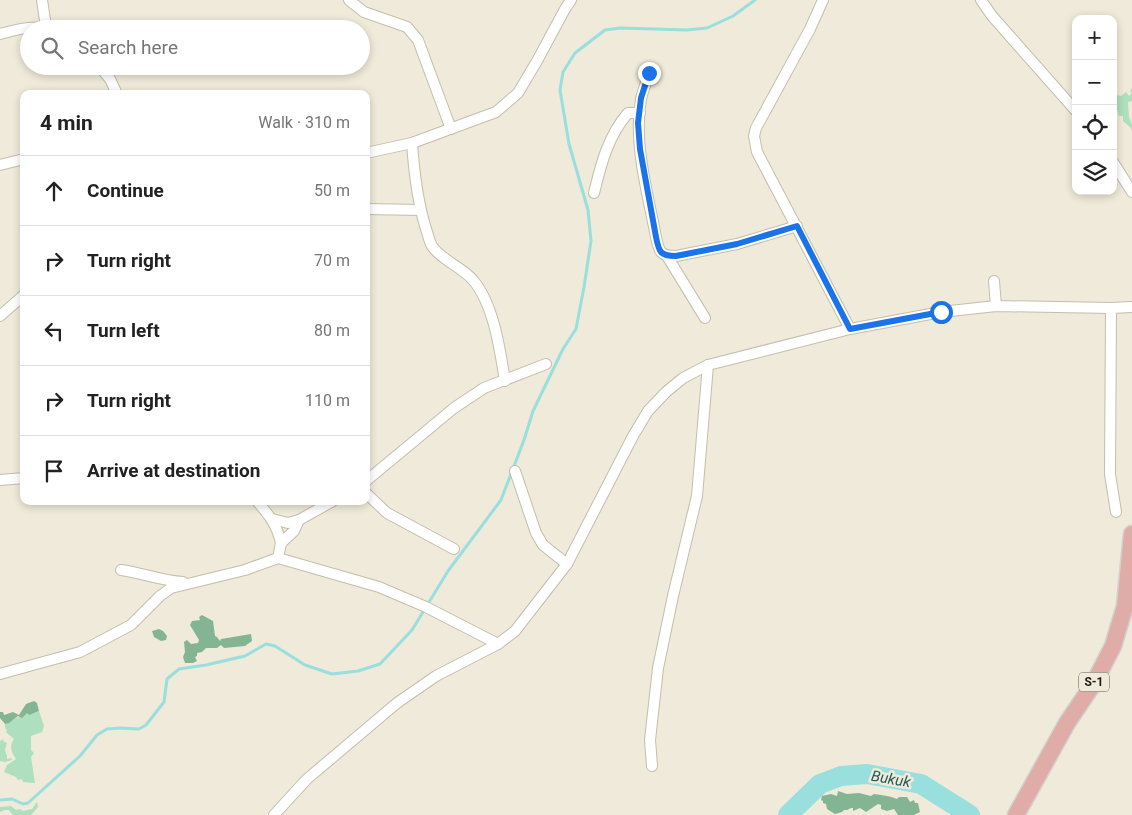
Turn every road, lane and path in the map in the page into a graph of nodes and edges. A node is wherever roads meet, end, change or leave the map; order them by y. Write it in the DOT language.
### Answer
graph roads {
  1 [pos="42,0"];
  2 [pos="349,0"];
  3 [pos="571,0"];
  4 [pos="824,0"];
  5 [pos="982,0"];
  6 [pos="47,20"];
  7 [pos="20,29"];
  8 [pos="0,34"];
  9 [pos="649,73"];
  10 [pos="107,75"];
  11 [pos="115,90"];
  12 [pos="1072,106"];
  13 [pos="640,113"];
  14 [pos="451,129"];
  15 [pos="412,142"];
  16 [pos="370,152"];
  17 [pos="20,160"];
  18 [pos="0,165"];
  19 [pos="1117,168"];
  20 [pos="1132,192"];
  21 [pos="594,193"];
  22 [pos="370,209"];
  23 [pos="420,210"];
  24 [pos="797,226"];
  25 [pos="667,256"];
  26 [pos="994,281"];
  27 [pos="20,299"];
  28 [pos="996,306"];
  29 [pos="1132,307"];
  30 [pos="1111,308"];
  31 [pos="0,316"];
  32 [pos="705,318"];
  33 [pos="850,329"];
  34 [pos="546,364"];
  35 [pos="708,365"];
  36 [pos="504,381"];
  37 [pos="515,471"];
  38 [pos="20,478"];
  39 [pos="370,478"];
  40 [pos="0,480"];
  41 [pos="370,497"];
  42 [pos="260,505"];
  43 [pos="325,505"];
  44 [pos="1116,512"];
  45 [pos="272,519"];
  46 [pos="299,520"];
  47 [pos="1132,534"];
  48 [pos="281,543"];
  49 [pos="454,549"];
  50 [pos="278,558"];
  51 [pos="567,564"];
  52 [pos="121,570"];
  53 [pos="192,582"];
  54 [pos="498,644"];
  55 [pos="0,674"];
  56 [pos="652,766"];
  57 [pos="274,815"];
  58 [pos="1016,815"];
  1 -- 6 [label="street"];
  2 -- 14 [label="street"];
  3 -- 14 [label="street"];
  4 -- 24 [label="street"];
  5 -- 12 [label="street"];
  7 -- 8 [label="street"];
  9 -- 13 [label="street"];
  10 -- 11 [label="street"];
  13 -- 21 [label="street"];
  13 -- 25 [label="street"];
  14 -- 15 [label="street"];
  15 -- 16 [label="street"];
  15 -- 23 [label="street"];
  17 -- 18 [label="street"];
  19 -- 20 [label="street"];
  22 -- 23 [label="street"];
  23 -- 36 [label="street"];
  24 -- 25 [label="street"];
  24 -- 33 [label="street"];
  25 -- 32 [label="street"];
  26 -- 28 [label="street"];
  27 -- 31 [label="street"];
  28 -- 30 [label="street"];
  28 -- 33 [label="street"];
  29 -- 30 [label="street"];
  30 -- 44 [label="street"];
  33 -- 35 [label="street"];
  34 -- 36 [label="street"];
  35 -- 51 [label="street"];
  35 -- 56 [label="street"];
  36 -- 39 [label="street"];
  37 -- 51 [label="street"];
  38 -- 40 [label="street"];
  41 -- 49 [label="street"];
  42 -- 45 [label="street"];
  43 -- 46 [label="street"];
  45 -- 46 [label="street"];
  45 -- 48 [label="street"];
  46 -- 48 [label="street"];
  47 -- 58 [label="main road, S-1"];
  48 -- 50 [label="street"];
  50 -- 53 [label="street"];
  50 -- 54 [label="street"];
  51 -- 54 [label="street"];
  52 -- 53 [label="street"];
  53 -- 55 [label="street"];
  54 -- 57 [label="street"];
}
